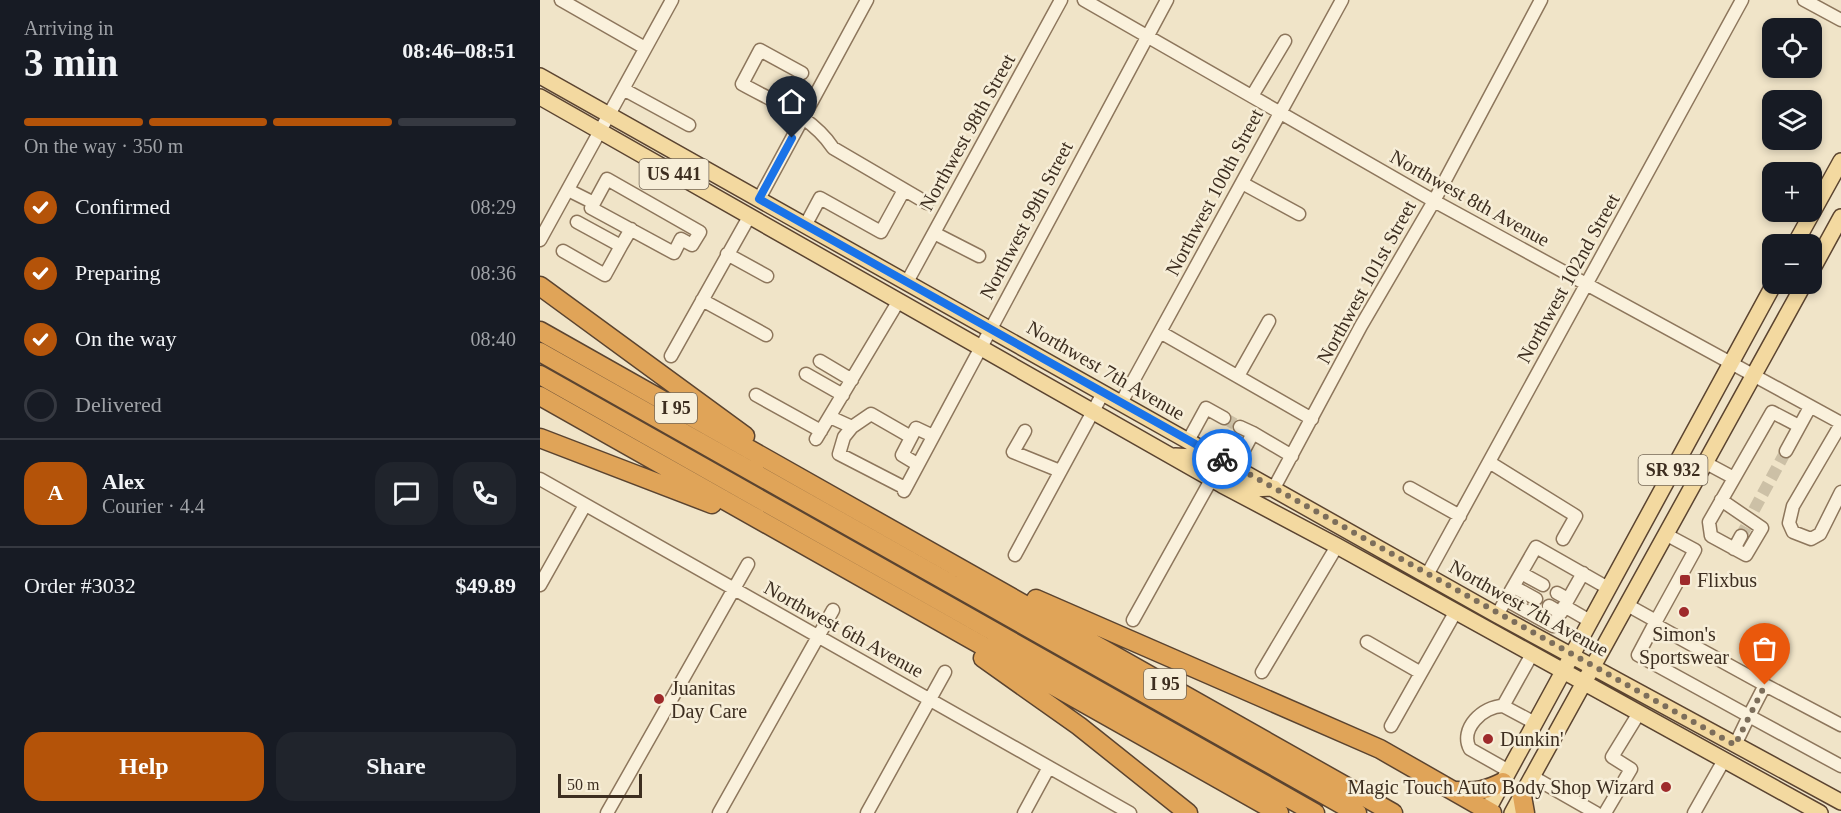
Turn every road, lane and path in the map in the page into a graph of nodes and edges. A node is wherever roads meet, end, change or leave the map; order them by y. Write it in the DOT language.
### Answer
graph roads {
  1 [pos="561,0"];
  2 [pos="672,0"];
  3 [pos="867,0"];
  4 [pos="1061,0"];
  5 [pos="1084,0"];
  6 [pos="1167,0"];
  7 [pos="1342,0"];
  8 [pos="1541,0"];
  9 [pos="1742,0"];
  10 [pos="1804,0"];
  11 [pos="1841,20"];
  12 [pos="1148,36"];
  13 [pos="1285,41"];
  14 [pos="645,48"];
  15 [pos="802,74"];
  16 [pos="540,76"];
  17 [pos="623,89"];
  18 [pos="1252,96"];
  19 [pos="540,97"];
  20 [pos="1279,111"];
  21 [pos="609,115"];
  22 [pos="803,118"];
  23 [pos="689,125"];
  24 [pos="600,131"];
  25 [pos="1841,161"];
  26 [pos="681,178"];
  27 [pos="1242,183"];
  28 [pos="567,190"];
  29 [pos="904,190"];
  30 [pos="759,199"];
  31 [pos="1434,201"];
  32 [pos="594,203"];
  33 [pos="927,203"];
  34 [pos="1299,214"];
  35 [pos="749,217"];
  36 [pos="1841,217"];
  37 [pos="578,222"];
  38 [pos="805,226"];
  39 [pos="631,229"];
  40 [pos="934,233"];
  41 [pos="1801,234"];
  42 [pos="540,240"];
  43 [pos="621,246"];
  44 [pos="563,251"];
  45 [pos="1822,252"];
  46 [pos="728,254"];
  47 [pos="979,256"];
  48 [pos="767,276"];
  49 [pos="907,282"];
  50 [pos="1587,285"];
  51 [pos="540,286"];
  52 [pos="1768,294"];
  53 [pos="1798,294"];
  54 [pos="702,300"];
  55 [pos="898,302"];
  56 [pos="1269,321"];
  57 [pos="990,328"];
  58 [pos="540,331"];
  59 [pos="1160,332"];
  60 [pos="766,335"];
  61 [pos="980,347"];
  62 [pos="540,352"];
  63 [pos="671,356"];
  64 [pos="820,361"];
  65 [pos="1730,364"];
  66 [pos="806,374"];
  67 [pos="540,375"];
  68 [pos="1238,376"];
  69 [pos="1753,376"];
  70 [pos="852,380"];
  71 [pos="1103,393"];
  72 [pos="756,395"];
  73 [pos="843,395"];
  74 [pos="540,396"];
  75 [pos="1121,403"];
  76 [pos="1810,407"];
  77 [pos="1092,412"];
  78 [pos="830,417"];
  79 [pos="1224,418"];
  80 [pos="1312,419"];
  81 [pos="1841,424"];
  82 [pos="1799,426"];
  83 [pos="852,427"];
  84 [pos="1240,427"];
  85 [pos="1025,431"];
  86 [pos="1253,433"];
  87 [pos="933,435"];
  88 [pos="911,437"];
  89 [pos="540,438"];
  90 [pos="1188,441"];
  91 [pos="1786,451"];
  92 [pos="1172,456"];
  93 [pos="1292,456"];
  94 [pos="1490,462"];
  95 [pos="1706,463"];
  96 [pos="918,464"];
  97 [pos="1235,466"];
  98 [pos="1060,471"];
  99 [pos="1734,478"];
  100 [pos="540,479"];
  101 [pos="1211,480"];
  102 [pos="812,485"];
  103 [pos="1274,488"];
  104 [pos="1410,488"];
  105 [pos="1841,492"];
  106 [pos="1721,500"];
  107 [pos="585,505"];
  108 [pos="1460,516"];
  109 [pos="1748,523"];
  110 [pos="782,533"];
  111 [pos="1667,535"];
  112 [pos="1563,538"];
  113 [pos="1337,546"];
  114 [pos="1734,549"];
  115 [pos="936,554"];
  116 [pos="1015,555"];
  117 [pos="748,564"];
  118 [pos="1521,573"];
  119 [pos="1583,573"];
  120 [pos="1427,575"];
  121 [pos="540,585"];
  122 [pos="1543,585"];
  123 [pos="1514,587"];
  124 [pos="1608,588"];
  125 [pos="734,590"];
  126 [pos="1557,593"];
  127 [pos="1536,599"];
  128 [pos="1506,600"];
  129 [pos="909,604"];
  130 [pos="1549,606"];
  131 [pos="1564,606"];
  132 [pos="1629,606"];
  133 [pos="833,610"];
  134 [pos="1456,612"];
  135 [pos="1497,615"];
  136 [pos="1133,620"];
  137 [pos="1590,621"];
  138 [pos="1655,622"];
  139 [pos="1553,626"];
  140 [pos="819,638"];
  141 [pos="1544,641"];
  142 [pos="1367,642"];
  143 [pos="1532,654"];
  144 [pos="1571,656"];
  145 [pos="1594,668"];
  146 [pos="1563,671"];
  147 [pos="945,672"];
  148 [pos="1262,672"];
  149 [pos="1421,673"];
  150 [pos="1586,683"];
  151 [pos="1765,685"];
  152 [pos="930,699"];
  153 [pos="1503,706"];
  154 [pos="1639,713"];
  155 [pos="1749,716"];
  156 [pos="1534,723"];
  157 [pos="1841,725"];
  158 [pos="1391,726"];
  159 [pos="1735,745"];
  160 [pos="1724,760"];
  161 [pos="1841,766"];
  162 [pos="1049,767"];
  163 [pos="1506,776"];
  164 [pos="1533,777"];
  165 [pos="1450,790"];
  166 [pos="1841,802"];
  167 [pos="1524,805"];
  168 [pos="1489,812"];
  169 [pos="1697,812"];
  170 [pos="607,813"];
  171 [pos="719,813"];
  172 [pos="867,813"];
  173 [pos="1024,813"];
  174 [pos="1130,813"];
  175 [pos="1188,813"];
  176 [pos="1279,813"];
  177 [pos="1315,813"];
  178 [pos="1357,813"];
  179 [pos="1393,813"];
  180 [pos="1512,813"];
  181 [pos="1596,813"];
  182 [pos="1605,813"];
  183 [pos="1820,813"];
  1 -- 14 [label="street"];
  2 -- 14 [label="street"];
  3 -- 22 [label="street"];
  4 -- 40 [label="street, Northwest 98th Street"];
  5 -- 12 [label="street, Northwest 8th Avenue"];
  6 -- 12 [label="street, Northwest 99th Street"];
  7 -- 20 [label="street, Northwest 100th Street"];
  8 -- 31 [label="street, Northwest 101st Street"];
  9 -- 50 [label="street, Northwest 102nd Street"];
  10 -- 11 [label="street"];
  12 -- 18 [label="street, Northwest 8th Avenue"];
  12 -- 57 [label="street, Northwest 99th Street"];
  13 -- 18 [label="street"];
  14 -- 17 [label="street"];
  15 -- 22 [label="street"];
  16 -- 21 [label="main road, Northwest 7th Avenue / US 441"];
  17 -- 21 [label="street"];
  17 -- 23 [label="street"];
  18 -- 20 [label="street, Northwest 8th Avenue"];
  19 -- 24 [label="main road, Northwest 7th Avenue / US 441"];
  20 -- 27 [label="street, Northwest 100th Street"];
  20 -- 31 [label="street, Northwest 8th Avenue"];
  21 -- 24 [label="street"];
  21 -- 30 [label="main road, Northwest 7th Avenue / US 441"];
  22 -- 29 [label="street"];
  22 -- 30 [label="street"];
  24 -- 26 [label="main road, Northwest 7th Avenue / US 441"];
  24 -- 28 [label="street"];
  25 -- 41 [label="main road"];
  26 -- 30 [label="main road"];
  26 -- 35 [label="main road, Northwest 7th Avenue / US 441"];
  27 -- 34 [label="street"];
  27 -- 59 [label="street, Northwest 100th Street"];
  28 -- 32 [label="street"];
  28 -- 42 [label="street"];
  29 -- 33 [label="street"];
  29 -- 38 [label="street"];
  30 -- 38 [label="main road, Northwest 7th Avenue / US 441"];
  31 -- 50 [label="street, Northwest 8th Avenue"];
  31 -- 80 [label="street, Northwest 101st Street"];
  32 -- 39 [label="street"];
  32 -- 39 [label="street"];
  35 -- 46 [label="street"];
  35 -- 55 [label="main road, Northwest 7th Avenue / US 441"];
  36 -- 45 [label="main road"];
  37 -- 43 [label="street"];
  38 -- 49 [label="main road, Northwest 7th Avenue / US 441"];
  39 -- 43 [label="street"];
  40 -- 47 [label="street"];
  40 -- 49 [label="street, Northwest 98th Street"];
  43 -- 44 [label="street"];
  46 -- 48 [label="street"];
  46 -- 54 [label="street"];
  49 -- 57 [label="main road, Northwest 7th Avenue / US 441"];
  50 -- 65 [label="street, Northwest 8th Avenue"];
  50 -- 94 [label="street, Northwest 102nd Street"];
  51 -- 102 [label="highway"];
  52 -- 65 [label="main road, SR 932"];
  53 -- 69 [label="main road, SR 932"];
  54 -- 60 [label="street"];
  54 -- 63 [label="street"];
  55 -- 61 [label="main road, Northwest 7th Avenue / US 441"];
  55 -- 70 [label="street"];
  56 -- 68 [label="street"];
  57 -- 61 [label="street, Northwest 99th Street"];
  57 -- 71 [label="main road, Northwest 7th Avenue / US 441"];
  58 -- 102 [label="highway, I 95"];
  59 -- 68 [label="street"];
  59 -- 75 [label="street, Northwest 100th Street"];
  61 -- 77 [label="main road, Northwest 7th Avenue / US 441"];
  61 -- 87 [label="street, Northwest 99th Street"];
  62 -- 178 [label="highway"];
  64 -- 70 [label="street"];
  65 -- 69 [label="street, Northwest 8th Avenue"];
  65 -- 124 [label="main road, SR 932"];
  66 -- 73 [label="street"];
  67 -- 177 [label="highway"];
  68 -- 80 [label="street"];
  69 -- 76 [label="street, Northwest 8th Avenue"];
  69 -- 95 [label="main road, SR 932"];
  70 -- 73 [label="street"];
  71 -- 75 [label="main road, Northwest 7th Avenue / US 441"];
  71 -- 77 [label="street"];
  72 -- 78 [label="street"];
  73 -- 78 [label="street"];
  74 -- 110 [label="highway"];
  75 -- 90 [label="main road, Northwest 7th Avenue / US 441"];
  76 -- 81 [label="street, Northwest 8th Avenue"];
  76 -- 82 [label="street"];
  77 -- 92 [label="main road, Northwest 7th Avenue / US 441"];
  77 -- 98 [label="street"];
  78 -- 83 [label="street"];
  79 -- 90 [label="street"];
  80 -- 93 [label="street, Northwest 101st Street"];
  81 -- 105 [label="street"];
  82 -- 91 [label="street"];
  82 -- 99 [label="street"];
  83 -- 88 [label="street"];
  83 -- 96 [label="street, Northwest 99th Street"];
  84 -- 86 [label="street"];
  85 -- 98 [label="street"];
  86 -- 93 [label="street"];
  86 -- 97 [label="street"];
  87 -- 88 [label="street"];
  87 -- 96 [label="street, Northwest 99th Street"];
  88 -- 96 [label="street"];
  89 -- 110 [label="highway"];
  90 -- 97 [label="main road, Northwest 7th Avenue / US 441"];
  92 -- 101 [label="main road, Northwest 7th Avenue / US 441"];
  92 -- 103 [label="main road"];
  93 -- 103 [label="street, Northwest 101st Street"];
  94 -- 108 [label="street, Northwest 102nd Street"];
  94 -- 112 [label="street"];
  95 -- 99 [label="street"];
  95 -- 111 [label="main road, SR 932"];
  97 -- 103 [label="main road, Northwest 7th Avenue / US 441"];
  98 -- 116 [label="street"];
  99 -- 106 [label="street"];
  100 -- 107 [label="street, Northwest 6th Avenue"];
  101 -- 113 [label="main road, Northwest 7th Avenue / US 441"];
  101 -- 136 [label="street"];
  102 -- 115 [label="highway, I 95"];
  103 -- 120 [label="main road, Northwest 7th Avenue / US 441"];
  104 -- 108 [label="street"];
  106 -- 109 [label="street"];
  106 -- 114 [label="street"];
  107 -- 121 [label="street"];
  107 -- 125 [label="street, Northwest 6th Avenue"];
  108 -- 120 [label="street, Northwest 102nd Street"];
  109 -- 114 [label="street"];
  109 -- 114 [label="street"];
  110 -- 129 [label="highway"];
  111 -- 132 [label="main road, SR 932"];
  111 -- 138 [label="street"];
  113 -- 120 [label="main road"];
  113 -- 134 [label="main road, Northwest 7th Avenue / US 441"];
  113 -- 148 [label="street"];
  115 -- 165 [label="highway"];
  115 -- 179 [label="highway, I 95"];
  117 -- 125 [label="street"];
  118 -- 119 [label="street"];
  118 -- 122 [label="street"];
  118 -- 123 [label="street"];
  119 -- 124 [label="street"];
  119 -- 131 [label="street"];
  120 -- 135 [label="main road, Northwest 7th Avenue / US 441"];
  123 -- 127 [label="street"];
  123 -- 128 [label="street"];
  124 -- 137 [label="main road, SR 932"];
  125 -- 140 [label="street, Northwest 6th Avenue"];
  125 -- 170 [label="street"];
  126 -- 131 [label="street"];
  128 -- 135 [label="street"];
  128 -- 139 [label="street"];
  129 -- 175 [label="highway"];
  129 -- 176 [label="highway"];
  130 -- 131 [label="street"];
  131 -- 137 [label="street"];
  131 -- 139 [label="street"];
  132 -- 138 [label="street"];
  132 -- 145 [label="main road, SR 932"];
  133 -- 140 [label="street"];
  134 -- 143 [label="main road, Northwest 7th Avenue / US 441"];
  134 -- 149 [label="street"];
  135 -- 141 [label="main road, Northwest 7th Avenue / US 441"];
  137 -- 144 [label="main road, SR 932"];
  138 -- 151 [label="street"];
  138 -- 155 [label="street"];
  139 -- 141 [label="street"];
  140 -- 152 [label="street, Northwest 6th Avenue"];
  140 -- 171 [label="street"];
  141 -- 144 [label="main road, Northwest 7th Avenue / US 441"];
  142 -- 149 [label="street"];
  143 -- 146 [label="main road, Northwest 7th Avenue / US 441"];
  143 -- 153 [label="street"];
  144 -- 145 [label="main road, Northwest 7th Avenue / US 441"];
  144 -- 146 [label="main road, SR 932"];
  145 -- 150 [label="main road, SR 932"];
  145 -- 159 [label="main road, Northwest 7th Avenue / US 441"];
  146 -- 150 [label="main road, Northwest 7th Avenue / US 441"];
  146 -- 156 [label="main road, SR 932"];
  147 -- 152 [label="street"];
  149 -- 158 [label="street"];
  150 -- 154 [label="main road, Northwest 7th Avenue / US 441"];
  150 -- 164 [label="main road, SR 932"];
  151 -- 155 [label="street"];
  151 -- 157 [label="street"];
  152 -- 162 [label="street, Northwest 6th Avenue"];
  152 -- 172 [label="street"];
  153 -- 156 [label="street"];
  153 -- 163 [label="street"];
  154 -- 160 [label="main road, Northwest 7th Avenue / US 441"];
  154 -- 182 [label="street"];
  155 -- 159 [label="street"];
  155 -- 161 [label="street"];
  156 -- 163 [label="main road, SR 932"];
  159 -- 166 [label="main road, Northwest 7th Avenue / US 441"];
  160 -- 169 [label="street"];
  160 -- 183 [label="main road, Northwest 7th Avenue / US 441"];
  162 -- 173 [label="street"];
  162 -- 174 [label="street, Northwest 6th Avenue"];
  163 -- 165 [label="highway"];
  163 -- 168 [label="main road, SR 932"];
  164 -- 167 [label="main road, SR 932"];
  164 -- 181 [label="street"];
  165 -- 168 [label="highway"];
  167 -- 180 [label="main road, SR 932"];
}
